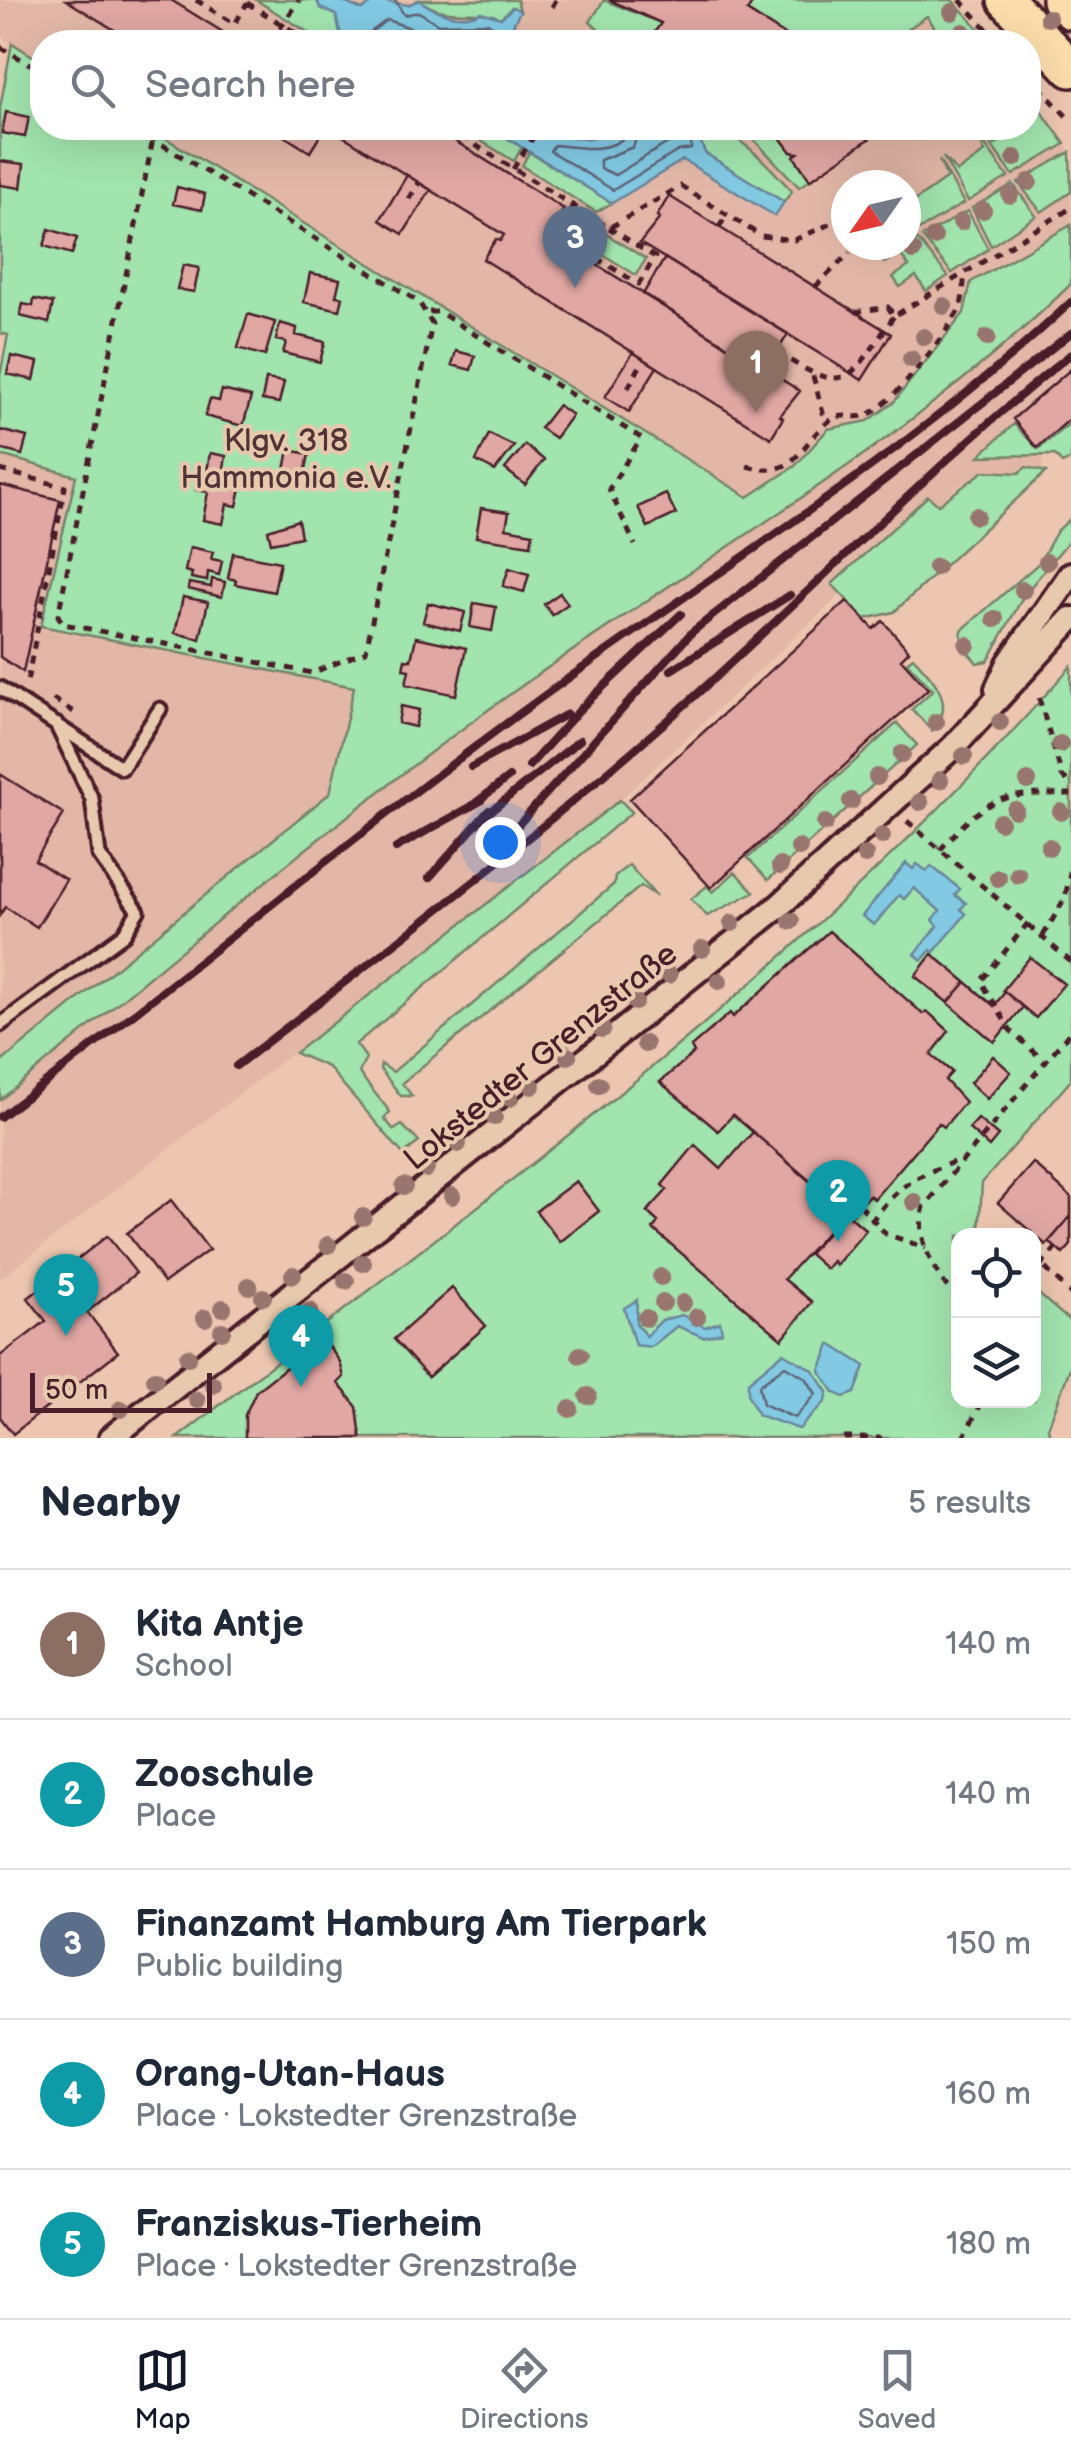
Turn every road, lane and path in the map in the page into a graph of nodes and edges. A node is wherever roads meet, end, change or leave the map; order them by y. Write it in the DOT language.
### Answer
graph roads {
  1 [pos="196,0"];
  2 [pos="299,0"];
  3 [pos="960,0"];
  4 [pos="1006,0"];
  5 [pos="1060,0"];
  6 [pos="248,1"];
  7 [pos="1071,12"];
  8 [pos="282,25"];
  9 [pos="279,30"];
  10 [pos="291,30"];
  11 [pos="988,30"];
  12 [pos="1034,30"];
  13 [pos="1041,37"];
  14 [pos="0,47"];
  15 [pos="30,64"];
  16 [pos="1071,69"];
  17 [pos="1041,89"];
  18 [pos="1071,122"];
  19 [pos="153,140"];
  20 [pos="155,140"];
  21 [pos="464,140"];
  22 [pos="531,140"];
  23 [pos="513,168"];
  24 [pos="419,183"];
  25 [pos="408,199"];
  26 [pos="573,206"];
  27 [pos="1071,208"];
  28 [pos="727,215"];
  29 [pos="830,224"];
  30 [pos="720,227"];
  31 [pos="609,228"];
  32 [pos="843,260"];
  33 [pos="965,274"];
  34 [pos="816,287"];
  35 [pos="428,312"];
  36 [pos="855,312"];
  37 [pos="894,316"];
  38 [pos="777,352"];
  39 [pos="644,360"];
  40 [pos="813,376"];
  41 [pos="628,388"];
  42 [pos="826,424"];
  43 [pos="747,466"];
  44 [pos="0,470"];
  45 [pos="635,545"];
  46 [pos="1071,574"];
  47 [pos="1071,619"];
  48 [pos="0,688"];
  49 [pos="1038,698"];
  50 [pos="991,703"];
  51 [pos="160,708"];
  52 [pos="80,716"];
  53 [pos="56,724"];
  54 [pos="1071,784"];
  55 [pos="1071,794"];
  56 [pos="900,814"];
  57 [pos="940,850"];
  58 [pos="1071,867"];
  59 [pos="1028,924"];
  60 [pos="1043,936"];
  61 [pos="1071,962"];
  62 [pos="0,1025"];
  63 [pos="1071,1032"];
  64 [pos="1043,1060"];
  65 [pos="962,1159"];
  66 [pos="860,1205"];
  67 [pos="872,1222"];
  68 [pos="926,1248"];
  69 [pos="1056,1248"];
  70 [pos="1042,1266"];
  71 [pos="951,1288"];
  72 [pos="1071,1294"];
  73 [pos="979,1408"];
  74 [pos="112,1438"];
  75 [pos="844,1438"];
  76 [pos="882,1438"];
  77 [pos="963,1438"];
  1 -- 6 [label="path"];
  2 -- 8 [label="path"];
  3 -- 11 [label="path"];
  4 -- 12 [label="main road"];
  5 -- 7 [label="main road"];
  6 -- 8 [label="path"];
  8 -- 9 [label="path"];
  8 -- 10 [label="path"];
  13 -- 16 [label="main road"];
  14 -- 15 [label="path"];
  17 -- 18 [label="path"];
  19 -- 35 [label="path"];
  20 -- 35 [label="path"];
  21 -- 23 [label="path"];
  22 -- 23 [label="path"];
  23 -- 26 [label="path"];
  24 -- 25 [label="path"];
  26 -- 31 [label="path"];
  26 -- 31 [label="path"];
  27 -- 33 [label="path"];
  28 -- 29 [label="path"];
  28 -- 30 [label="path"];
  28 -- 31 [label="path"];
  32 -- 34 [label="path"];
  33 -- 37 [label="path"];
  33 -- 42 [label="path"];
  35 -- 45 [label="path"];
  36 -- 37 [label="path"];
  37 -- 40 [label="path"];
  38 -- 40 [label="path"];
  39 -- 41 [label="path"];
  40 -- 42 [label="path"];
  42 -- 43 [label="path"];
  44 -- 52 [label="path"];
  46 -- 50 [label="street, Lokstedter Grenzstraße"];
  47 -- 50 [label="street, Lokstedter Grenzstraße"];
  48 -- 53 [label="lane"];
  49 -- 54 [label="path"];
  50 -- 74 [label="street, Lokstedter Grenzstraße"];
  51 -- 53 [label="lane"];
  53 -- 62 [label="lane"];
  55 -- 57 [label="path"];
  56 -- 57 [label="path"];
  57 -- 59 [label="path"];
  58 -- 60 [label="path"];
  59 -- 60 [label="path"];
  59 -- 64 [label="path"];
  60 -- 61 [label="path"];
  63 -- 64 [label="path"];
  64 -- 65 [label="path"];
  65 -- 67 [label="path"];
  65 -- 68 [label="path"];
  66 -- 67 [label="path"];
  67 -- 68 [label="path"];
  68 -- 71 [label="path"];
  69 -- 70 [label="path"];
  70 -- 72 [label="path"];
  73 -- 77 [label="path"];
  75 -- 76 [label="path"];
}
